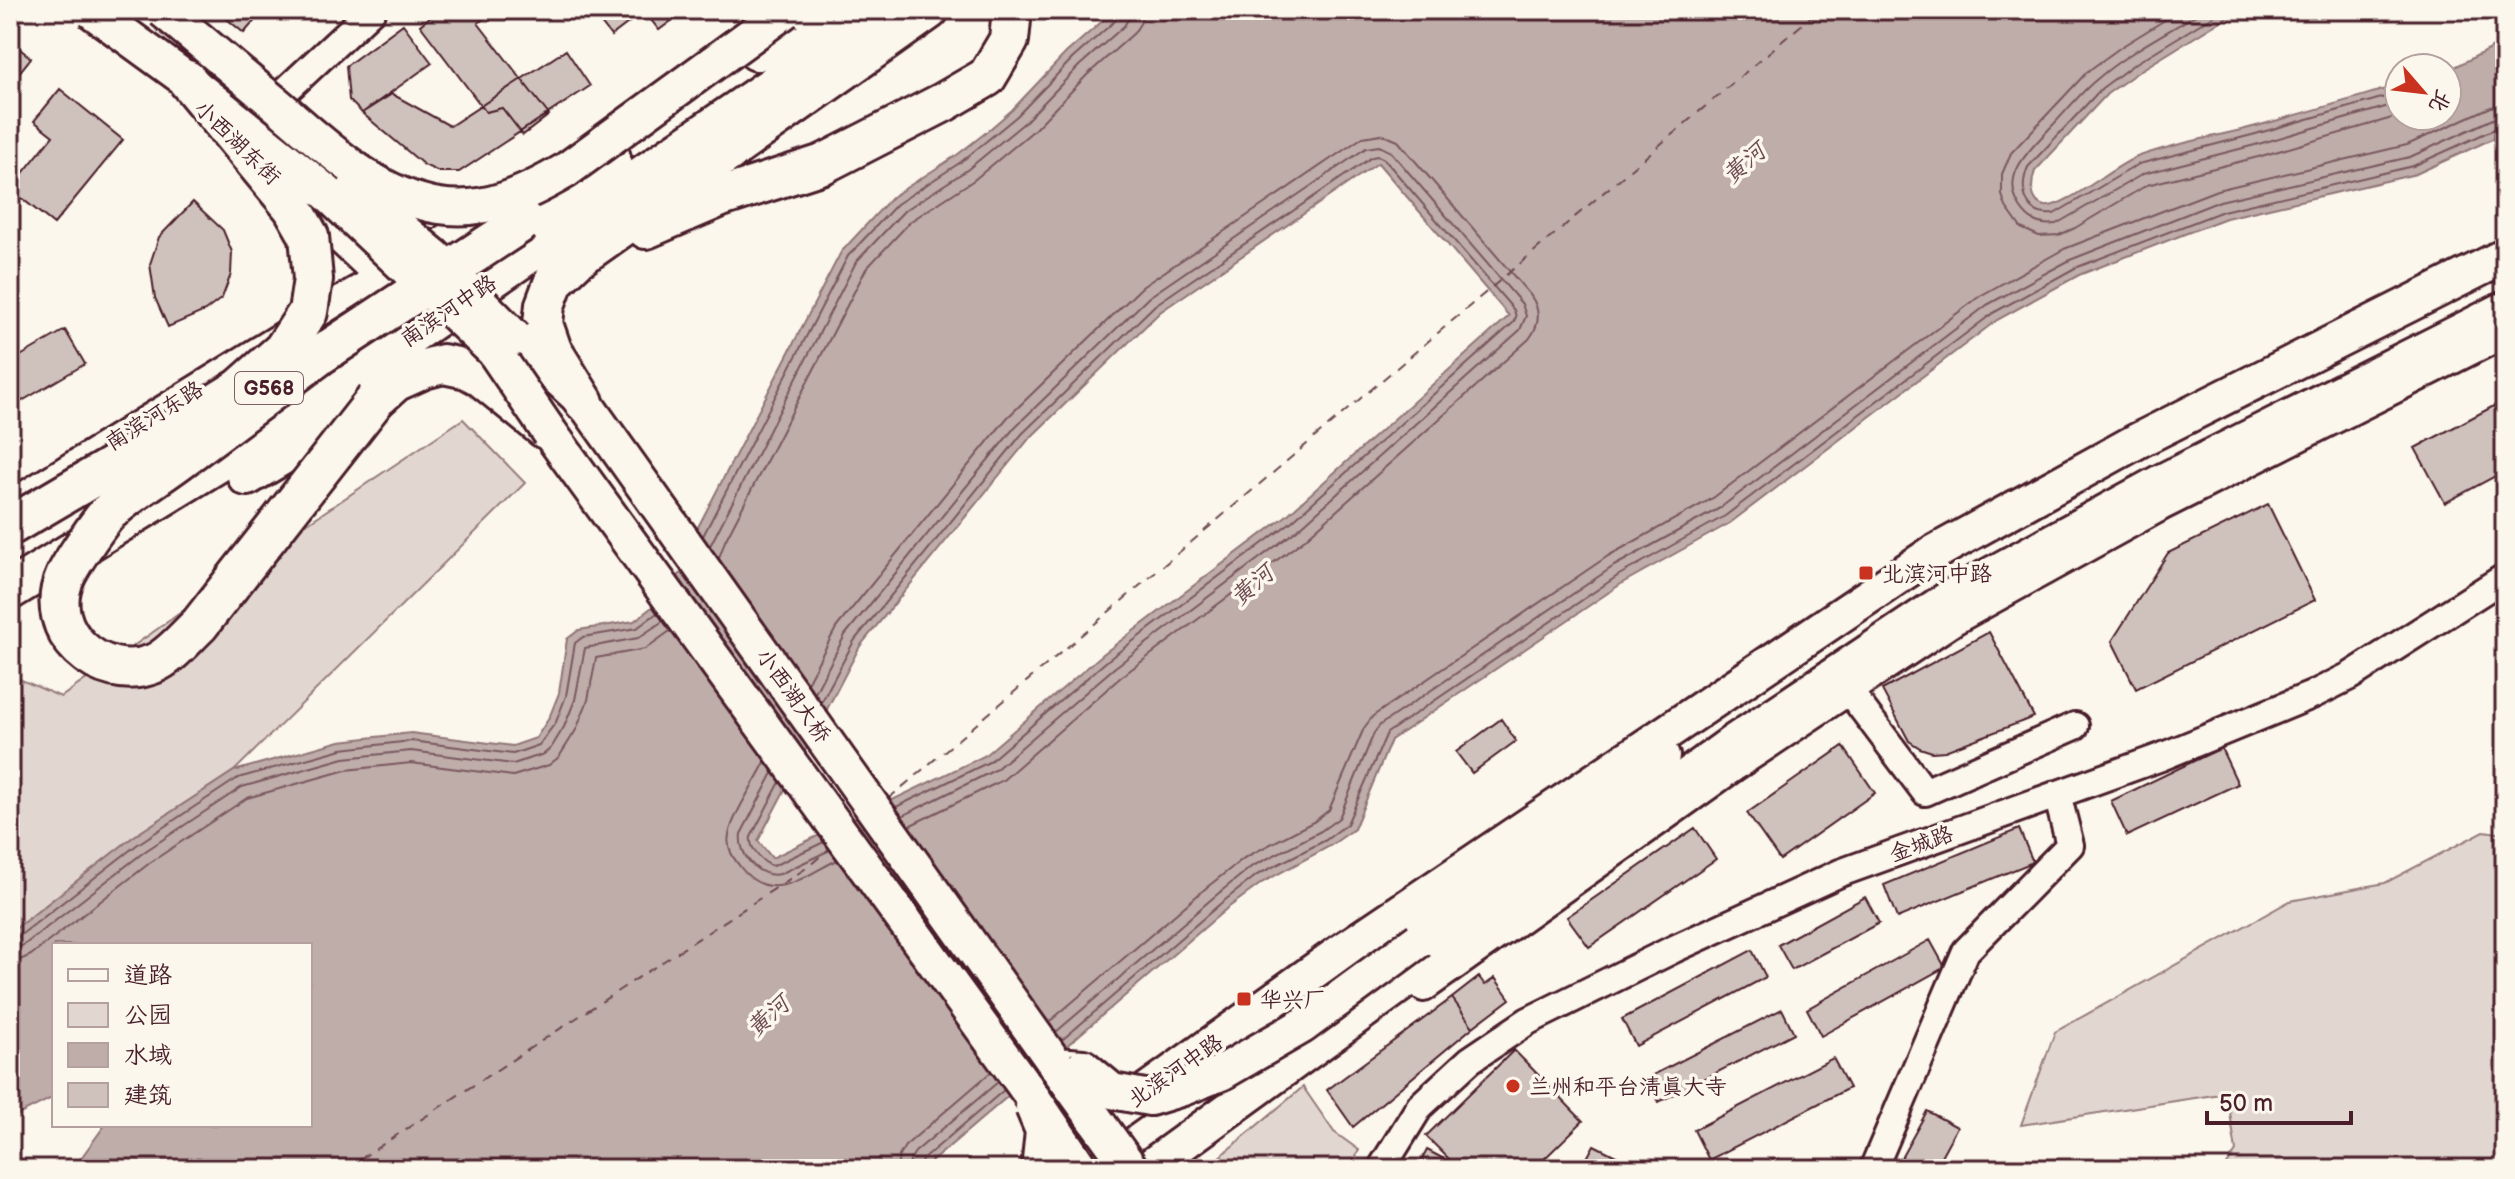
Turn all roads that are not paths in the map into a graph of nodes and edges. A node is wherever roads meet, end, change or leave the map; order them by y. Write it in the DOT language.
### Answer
graph roads {
  1 [pos="93,10"];
  2 [pos="102,10"];
  3 [pos="134,10"];
  4 [pos="147,10"];
  5 [pos="163,10"];
  6 [pos="372,10"];
  7 [pos="758,10"];
  8 [pos="786,10"];
  9 [pos="813,10"];
  10 [pos="872,10"];
  11 [pos="929,10"];
  12 [pos="1012,10"];
  13 [pos="186,67"];
  14 [pos="272,108"];
  15 [pos="432,248"];
  16 [pos="2505,256"];
  17 [pos="577,259"];
  18 [pos="379,277"];
  19 [pos="2505,309"];
  20 [pos="2505,334"];
  21 [pos="319,356"];
  22 [pos="376,399"];
  23 [pos="584,402"];
  24 [pos="550,433"];
  25 [pos="10,504"];
  26 [pos="10,526"];
  27 [pos="10,547"];
  28 [pos="2505,577"];
  29 [pos="10,590"];
  30 [pos="10,617"];
  31 [pos="1755,672"];
  32 [pos="1849,691"];
  33 [pos="2075,726"];
  34 [pos="2057,794"];
  35 [pos="1056,1065"];
  36 [pos="1026,1088"];
  37 [pos="1146,1168"];
  38 [pos="1037,1169"];
  39 [pos="1081,1169"];
  40 [pos="1381,1169"];
  41 [pos="1873,1169"];
  1 -- 13 [label="main road, bridge"];
  1 -- 18 [label="street, 小西湖东街"];
  2 -- 13 [label="main road, bridge"];
  3 -- 13 [label="main road"];
  4 -- 13 [label="main road"];
  4 -- 14 [label="street, 小西湖东街"];
  5 -- 14 [label="main road, bridge"];
  6 -- 14 [label="street"];
  7 -- 15 [label="street"];
  8 -- 14 [label="main road, bridge"];
  9 -- 21 [label="highway, 南滨河中路 / G568, bridge"];
  10 -- 29 [label="highway, 南滨河中路 / G568"];
  11 -- 17 [label="highway"];
  12 -- 17 [label="highway"];
  13 -- 14 [label="main road, bridge"];
  13 -- 23 [label="main road, 小西湖大桥, bridge"];
  13 -- 24 [label="main road, 小西湖大桥, bridge"];
  13 -- 26 [label="highway, bridge"];
  14 -- 15 [label="street, 小西湖东街"];
  15 -- 18 [label="street"];
  16 -- 31 [label="main road, 北滨河中路"];
  17 -- 23 [label="highway"];
  18 -- 25 [label="street, 南滨河东路"];
  19 -- 37 [label="main road"];
  20 -- 32 [label="street"];
  21 -- 22 [label="highway, bridge"];
  21 -- 27 [label="highway, 南滨河中路 / G568, bridge"];
  22 -- 24 [label="highway, bridge"];
  22 -- 30 [label="highway, bridge"];
  23 -- 35 [label="main road, 小西湖大桥"];
  24 -- 36 [label="main road, 小西湖大桥"];
  28 -- 34 [label="street, 金城路"];
  31 -- 35 [label="main road, bridge"];
  31 -- 38 [label="main road, 北滨河中路"];
  32 -- 33 [label="street"];
  32 -- 37 [label="street"];
  34 -- 40 [label="street, 金城路"];
  34 -- 41 [label="street"];
  35 -- 37 [label="main road, 小西湖大桥, bridge"];
  36 -- 38 [label="main road, bridge"];
  36 -- 39 [label="main road, bridge"];
}
